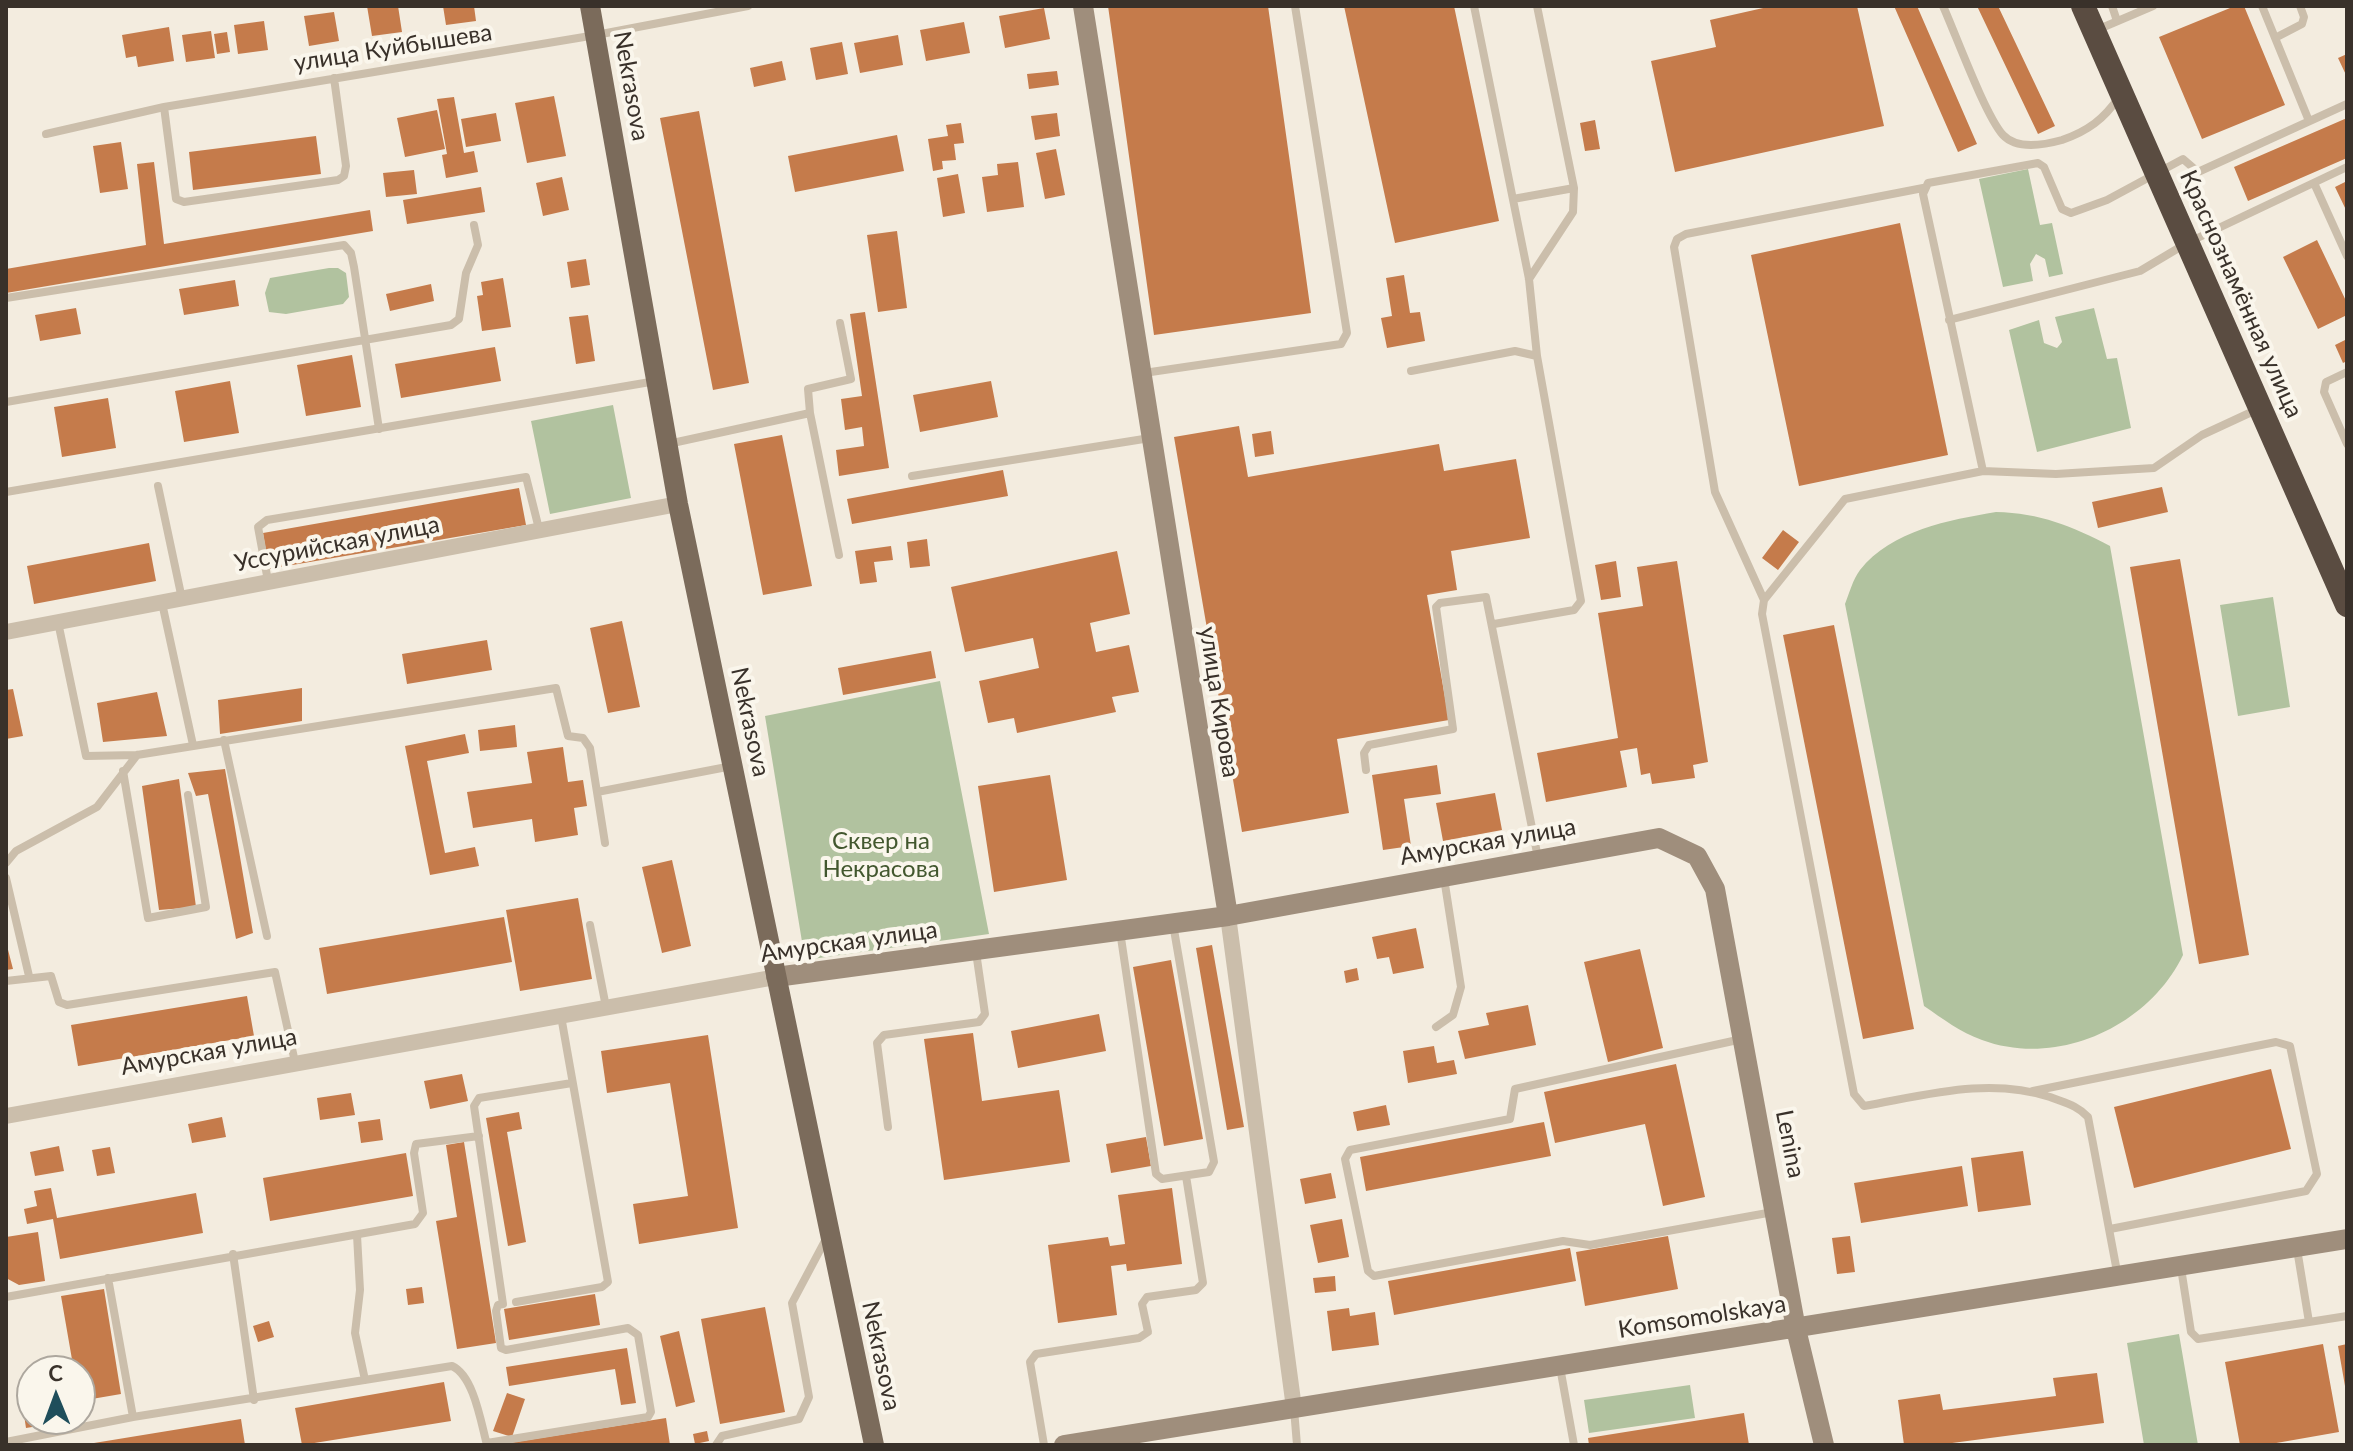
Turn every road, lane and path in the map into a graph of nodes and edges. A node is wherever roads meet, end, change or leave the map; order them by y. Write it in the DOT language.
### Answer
graph roads {
  1 [pos="590,6"];
  2 [pos="745,6"];
  3 [pos="1083,6"];
  4 [pos="1295,6"];
  5 [pos="1474,6"];
  6 [pos="1537,6"];
  7 [pos="1943,6"];
  8 [pos="2083,6"];
  9 [pos="2112,6"];
  10 [pos="2153,6"];
  11 [pos="2262,6"];
  12 [pos="2300,6"];
  13 [pos="2117,21"];
  14 [pos="2094,31"];
  15 [pos="596,35"];
  16 [pos="2275,38"];
  17 [pos="334,78"];
  18 [pos="2122,93"];
  19 [pos="2347,104"];
  20 [pos="164,107"];
  21 [pos="2309,121"];
  22 [pos="46,134"];
  23 [pos="2347,167"];
  24 [pos="2156,173"];
  25 [pos="2314,183"];
  26 [pos="1574,188"];
  27 [pos="1923,188"];
  28 [pos="1513,199"];
  29 [pos="474,225"];
  30 [pos="2187,243"];
  31 [pos="2347,256"];
  32 [pos="1529,279"];
  33 [pos="6,298"];
  34 [pos="1949,320"];
  35 [pos="840,323"];
  36 [pos="366,340"];
  37 [pos="1537,356"];
  38 [pos="1411,371"];
  39 [pos="2347,372"];
  40 [pos="1139,374"];
  41 [pos="657,381"];
  42 [pos="6,402"];
  43 [pos="2261,408"];
  44 [pos="810,413"];
  45 [pos="379,429"];
  46 [pos="1150,438"];
  47 [pos="2347,444"];
  48 [pos="667,445"];
  49 [pos="1983,471"];
  50 [pos="912,476"];
  51 [pos="158,486"];
  52 [pos="6,492"];
  53 [pos="678,504"];
  54 [pos="539,529"];
  55 [pos="839,555"];
  56 [pos="268,582"];
  57 [pos="182,599"];
  58 [pos="1764,600"];
  59 [pos="162,603"];
  60 [pos="2347,605"];
  61 [pos="58,622"];
  62 [pos="1494,624"];
  63 [pos="6,632"];
  64 [pos="224,740"];
  65 [pos="193,745"];
  66 [pos="137,755"];
  67 [pos="732,766"];
  68 [pos="1366,770"];
  69 [pos="123,771"];
  70 [pos="597,792"];
  71 [pos="188,795"];
  72 [pos="605,843"];
  73 [pos="1697,856"];
  74 [pos="1538,859"];
  75 [pos="6,863"];
  76 [pos="1443,877"];
  77 [pos="6,878"];
  78 [pos="1228,916"];
  79 [pos="1173,923"];
  80 [pos="590,925"];
  81 [pos="1120,931"];
  82 [pos="267,936"];
  83 [pos="976,951"];
  84 [pos="29,976"];
  85 [pos="776,977"];
  86 [pos="6,981"];
  87 [pos="606,1007"];
  88 [pos="561,1015"];
  89 [pos="1436,1027"];
  90 [pos="1742,1039"];
  91 [pos="295,1062"];
  92 [pos="572,1083"];
  93 [pos="2032,1091"];
  94 [pos="6,1116"];
  95 [pos="888,1127"];
  96 [pos="479,1136"];
  97 [pos="1186,1176"];
  98 [pos="1777,1211"];
  99 [pos="2110,1229"];
  100 [pos="829,1233"];
  101 [pos="357,1235"];
  102 [pos="2347,1239"];
  103 [pos="2297,1247"];
  104 [pos="233,1254"];
  105 [pos="2181,1267"];
  106 [pos="108,1278"];
  107 [pos="2118,1278"];
  108 [pos="6,1297"];
  109 [pos="516,1302"];
  110 [pos="2347,1316"];
  111 [pos="2309,1322"];
  112 [pos="1796,1329"];
  113 [pos="1560,1365"];
  114 [pos="365,1380"];
  115 [pos="254,1400"];
  116 [pos="1294,1408"];
  117 [pos="133,1417"];
  118 [pos="1120,1441"];
  119 [pos="6,1442"];
  120 [pos="487,1444"];
  121 [pos="716,1445"];
  122 [pos="874,1445"];
  123 [pos="1044,1445"];
  124 [pos="1064,1445"];
  125 [pos="1297,1445"];
  126 [pos="1574,1445"];
  127 [pos="1824,1445"];
  1 -- 15 [label="main road, Nekrasova"];
  2 -- 15 [label="lane, улица Куйбышева"];
  3 -- 40 [label="main road, улица Кирова"];
  4 -- 40 [label="lane"];
  5 -- 28 [label="lane"];
  6 -- 26 [label="lane"];
  7 -- 18 [label="lane"];
  8 -- 14 [label="highway, Краснознамённая улица"];
  9 -- 13 [label="lane"];
  10 -- 13 [label="lane"];
  11 -- 16 [label="lane"];
  12 -- 16 [label="lane"];
  13 -- 14 [label="lane"];
  14 -- 18 [label="highway, Краснознамённая улица"];
  15 -- 17 [label="lane, улица Куйбышева"];
  15 -- 41 [label="main road, Nekrasova"];
  16 -- 21 [label="lane"];
  17 -- 20 [label="lane, улица Куйбышева"];
  17 -- 20 [label="lane"];
  18 -- 24 [label="highway, Краснознамённая улица"];
  19 -- 21 [label="lane"];
  20 -- 22 [label="lane, улица Куйбышева"];
  21 -- 24 [label="lane"];
  23 -- 25 [label="lane"];
  24 -- 27 [label="lane"];
  24 -- 30 [label="highway, Краснознамённая улица"];
  25 -- 30 [label="lane"];
  25 -- 31 [label="lane"];
  26 -- 28 [label="lane"];
  26 -- 32 [label="lane"];
  27 -- 34 [label="lane"];
  27 -- 58 [label="lane"];
  28 -- 32 [label="lane"];
  29 -- 36 [label="lane"];
  30 -- 34 [label="lane"];
  30 -- 43 [label="highway, Краснознамённая улица"];
  32 -- 37 [label="lane"];
  33 -- 36 [label="lane"];
  34 -- 49 [label="lane"];
  35 -- 44 [label="lane"];
  36 -- 42 [label="lane"];
  36 -- 45 [label="lane"];
  37 -- 38 [label="lane"];
  37 -- 62 [label="lane"];
  39 -- 47 [label="lane"];
  40 -- 46 [label="main road, улица Кирова"];
  41 -- 45 [label="lane"];
  41 -- 48 [label="main road, Nekrasova"];
  43 -- 49 [label="lane"];
  43 -- 60 [label="highway, Краснознамённая улица"];
  44 -- 48 [label="lane"];
  44 -- 55 [label="lane"];
  45 -- 52 [label="lane"];
  46 -- 50 [label="lane"];
  46 -- 78 [label="main road, улица Кирова"];
  48 -- 53 [label="main road, Nekrasova"];
  49 -- 58 [label="lane"];
  51 -- 57 [label="lane"];
  53 -- 54 [label="street, Уссурийская улица"];
  53 -- 67 [label="main road, Nekrasova"];
  54 -- 56 [label="street, Уссурийская улица"];
  54 -- 56 [label="lane"];
  56 -- 57 [label="street, Уссурийская улица"];
  57 -- 59 [label="street, Уссурийская улица"];
  58 -- 93 [label="lane"];
  59 -- 61 [label="street, Уссурийская улица"];
  59 -- 65 [label="lane"];
  61 -- 63 [label="street, Уссурийская улица"];
  61 -- 66 [label="lane"];
  62 -- 68 [label="lane"];
  62 -- 74 [label="lane"];
  64 -- 65 [label="lane"];
  64 -- 70 [label="lane"];
  64 -- 82 [label="lane"];
  65 -- 66 [label="lane"];
  66 -- 69 [label="lane"];
  67 -- 70 [label="lane"];
  67 -- 85 [label="main road, Nekrasova"];
  69 -- 71 [label="lane"];
  69 -- 75 [label="lane"];
  70 -- 72 [label="lane"];
  73 -- 74 [label="main road, Амурская улица"];
  73 -- 90 [label="main road, Lenina"];
  74 -- 76 [label="main road, Амурская улица"];
  76 -- 78 [label="main road, Амурская улица"];
  76 -- 89 [label="lane"];
  77 -- 84 [label="lane"];
  78 -- 79 [label="main road, Амурская улица"];
  78 -- 116 [label="street, улица Кирова"];
  79 -- 81 [label="main road, Амурская улица"];
  79 -- 97 [label="lane"];
  80 -- 87 [label="lane"];
  81 -- 83 [label="main road, Амурская улица"];
  81 -- 97 [label="lane"];
  83 -- 85 [label="main road, Амурская улица"];
  83 -- 95 [label="lane"];
  84 -- 86 [label="lane"];
  84 -- 91 [label="lane"];
  85 -- 87 [label="street, Амурская улица"];
  85 -- 100 [label="main road, Nekrasova"];
  87 -- 88 [label="street, Амурская улица"];
  88 -- 91 [label="street, Амурская улица"];
  88 -- 92 [label="lane"];
  90 -- 98 [label="main road, Lenina"];
  90 -- 98 [label="lane"];
  91 -- 94 [label="street, Амурская улица"];
  92 -- 96 [label="lane"];
  92 -- 109 [label="lane"];
  93 -- 99 [label="lane"];
  93 -- 99 [label="lane"];
  96 -- 101 [label="lane"];
  96 -- 120 [label="lane"];
  97 -- 123 [label="lane"];
  98 -- 112 [label="main road, Lenina"];
  99 -- 107 [label="lane"];
  100 -- 121 [label="lane"];
  100 -- 122 [label="main road, Nekrasova"];
  101 -- 104 [label="lane"];
  101 -- 114 [label="lane"];
  102 -- 103 [label="main road, Komsomolskaya"];
  103 -- 105 [label="main road, Komsomolskaya"];
  103 -- 111 [label="lane"];
  104 -- 106 [label="lane"];
  104 -- 115 [label="lane"];
  105 -- 107 [label="main road, Komsomolskaya"];
  105 -- 111 [label="lane"];
  106 -- 108 [label="lane"];
  106 -- 117 [label="lane"];
  107 -- 112 [label="main road, Komsomolskaya"];
  110 -- 111 [label="lane"];
  112 -- 113 [label="main road, Komsomolskaya"];
  112 -- 127 [label="main road, Lenina"];
  113 -- 116 [label="main road, Komsomolskaya"];
  113 -- 126 [label="lane"];
  114 -- 115 [label="lane"];
  114 -- 120 [label="lane"];
  115 -- 117 [label="lane"];
  116 -- 118 [label="main road, Komsomolskaya"];
  116 -- 125 [label="lane"];
  117 -- 119 [label="lane"];
  118 -- 124 [label="main road, Komsomolskaya"];
}
